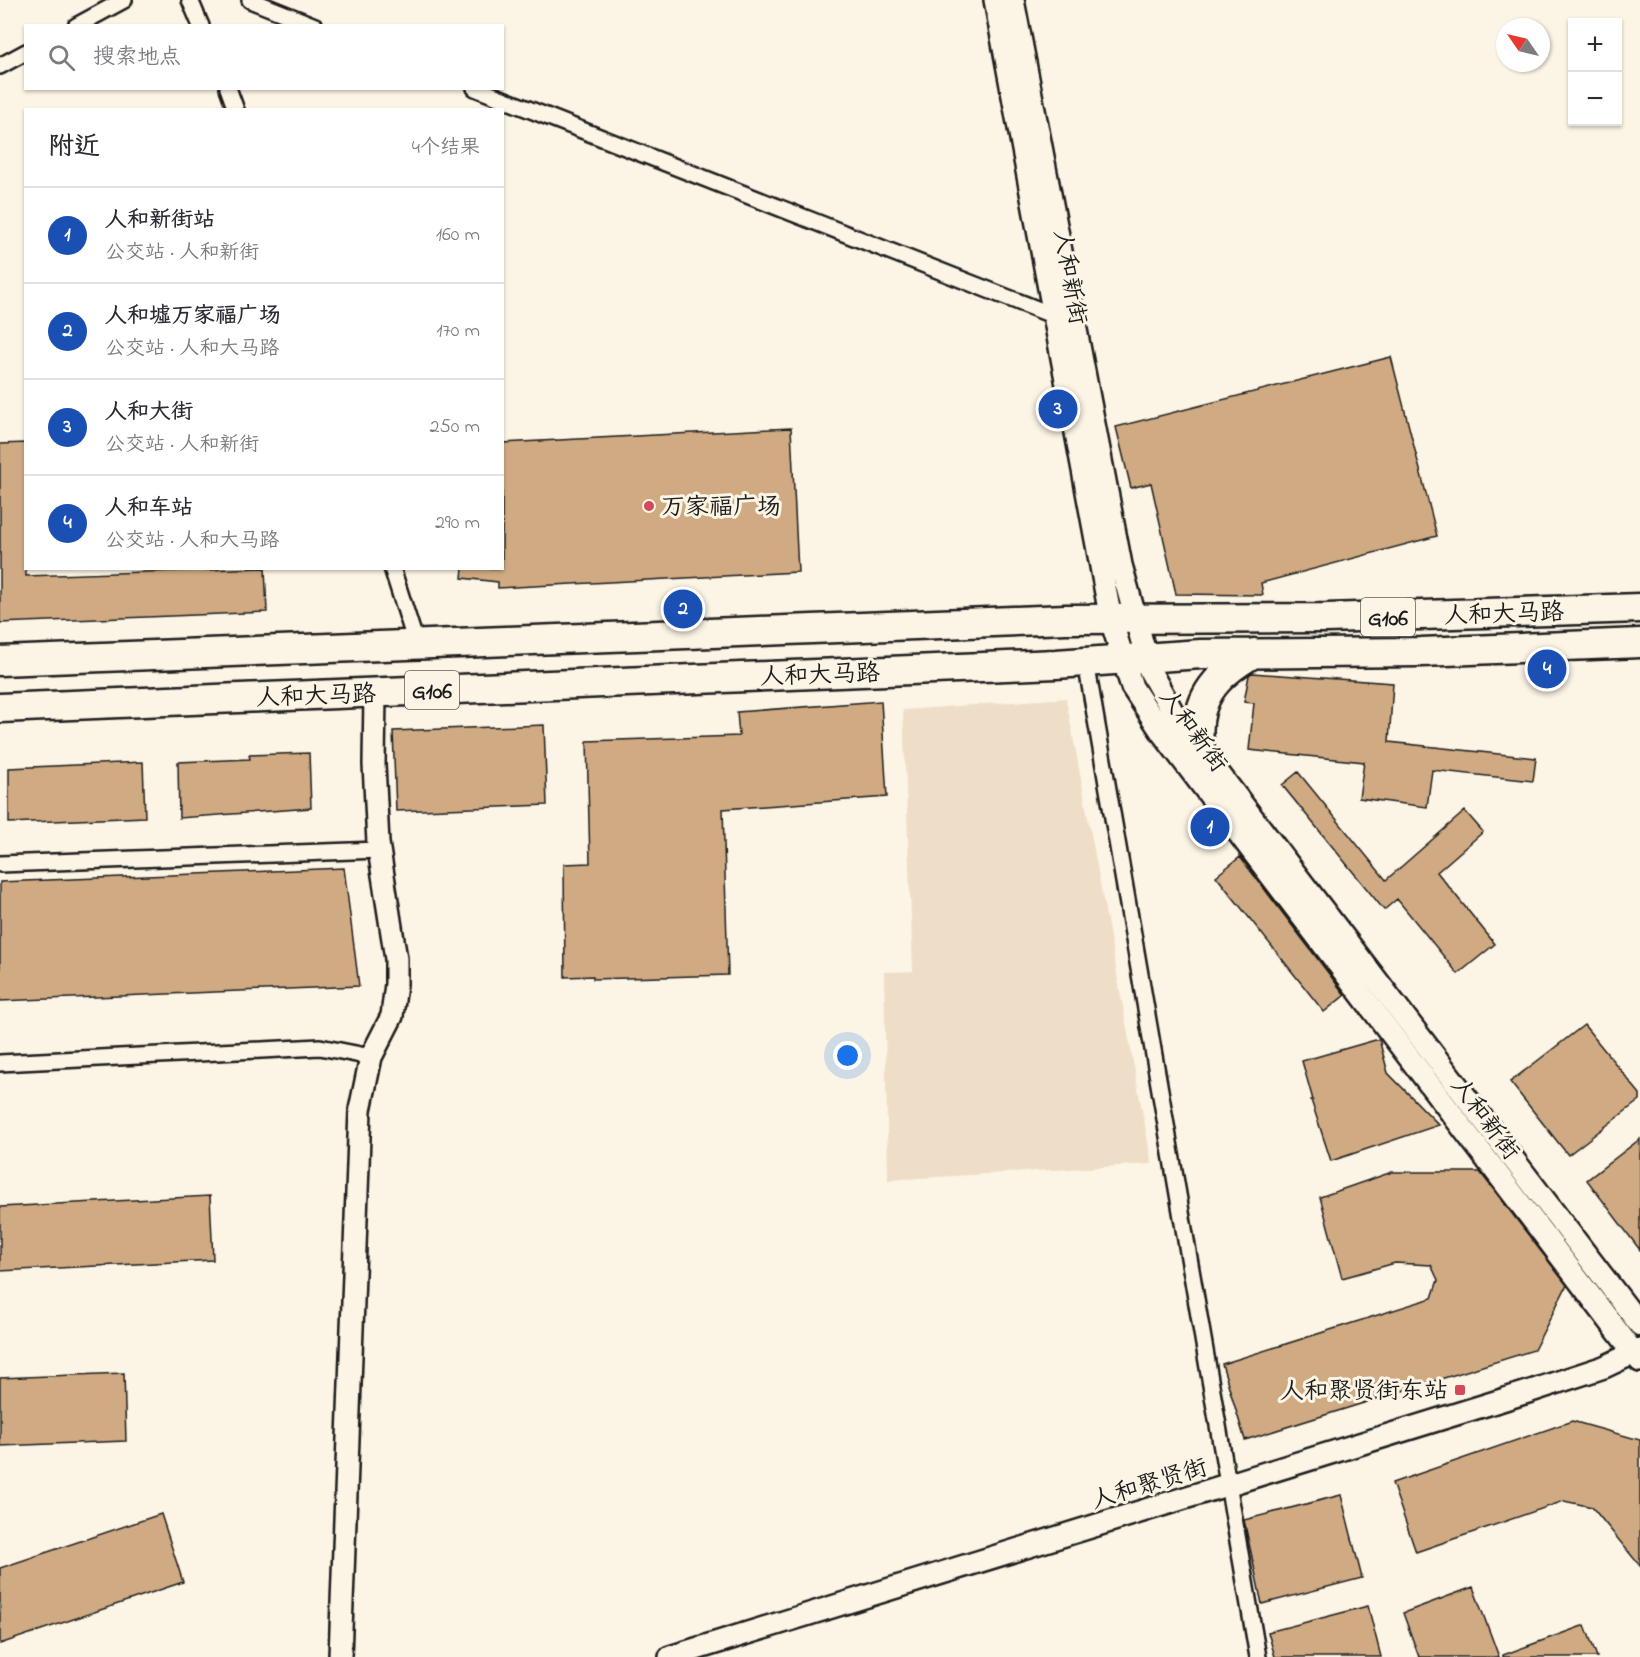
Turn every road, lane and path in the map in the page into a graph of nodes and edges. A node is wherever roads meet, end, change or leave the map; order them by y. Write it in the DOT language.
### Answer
graph roads {
  1 [pos="124,0"];
  2 [pos="190,0"];
  3 [pos="250,0"];
  4 [pos="995,0"];
  5 [pos="1013,0"];
  6 [pos="80,24"];
  7 [pos="200,24"];
  8 [pos="310,24"];
  9 [pos="24,53"];
  10 [pos="0,66"];
  11 [pos="229,90"];
  12 [pos="480,90"];
  13 [pos="235,108"];
  14 [pos="1052,315"];
  15 [pos="393,570"];
  16 [pos="1640,608"];
  17 [pos="1123,620"];
  18 [pos="861,626"];
  19 [pos="416,643"];
  20 [pos="1640,643"];
  21 [pos="1254,653"];
  22 [pos="1133,657"];
  23 [pos="0,661"];
  24 [pos="1086,662"];
  25 [pos="864,672"];
  26 [pos="375,693"];
  27 [pos="0,708"];
  28 [pos="1200,749"];
  29 [pos="379,850"];
  30 [pos="0,864"];
  31 [pos="371,1057"];
  32 [pos="0,1063"];
  33 [pos="1640,1325"];
  34 [pos="1638,1355"];
  35 [pos="1228,1485"];
  36 [pos="340,1657"];
  37 [pos="670,1657"];
  38 [pos="1258,1657"];
  1 -- 6 [label="street"];
  2 -- 7 [label="street"];
  3 -- 8 [label="street"];
  4 -- 14 [label="street, 人和新街"];
  5 -- 17 [label="street, 人和新街"];
  9 -- 10 [label="street"];
  11 -- 13 [label="street"];
  12 -- 14 [label="street"];
  14 -- 17 [label="street, 人和新街"];
  15 -- 19 [label="street"];
  16 -- 17 [label="highway, 人和大马路 / G106"];
  17 -- 18 [label="highway, 人和大马路 / G106"];
  17 -- 22 [label="street, 人和新街"];
  18 -- 19 [label="highway, 人和大马路 / G106"];
  18 -- 25 [label="highway"];
  19 -- 23 [label="highway, 人和大马路 / G106"];
  20 -- 21 [label="highway, 人和大马路 / G106"];
  21 -- 22 [label="highway, 人和大马路 / G106"];
  21 -- 28 [label="highway"];
  22 -- 24 [label="highway, 人和大马路 / G106"];
  22 -- 28 [label="street, 人和新街"];
  22 -- 34 [label="street, 人和新街"];
  24 -- 25 [label="highway, 人和大马路 / G106"];
  24 -- 35 [label="street"];
  25 -- 26 [label="highway, 人和大马路 / G106"];
  26 -- 27 [label="highway, 人和大马路 / G106"];
  26 -- 29 [label="street"];
  28 -- 33 [label="street, 人和新街"];
  29 -- 30 [label="street"];
  29 -- 31 [label="street"];
  31 -- 32 [label="street"];
  31 -- 36 [label="street"];
  34 -- 35 [label="street, 人和聚贤街"];
  35 -- 37 [label="street, 人和聚贤街"];
  35 -- 38 [label="street"];
}
